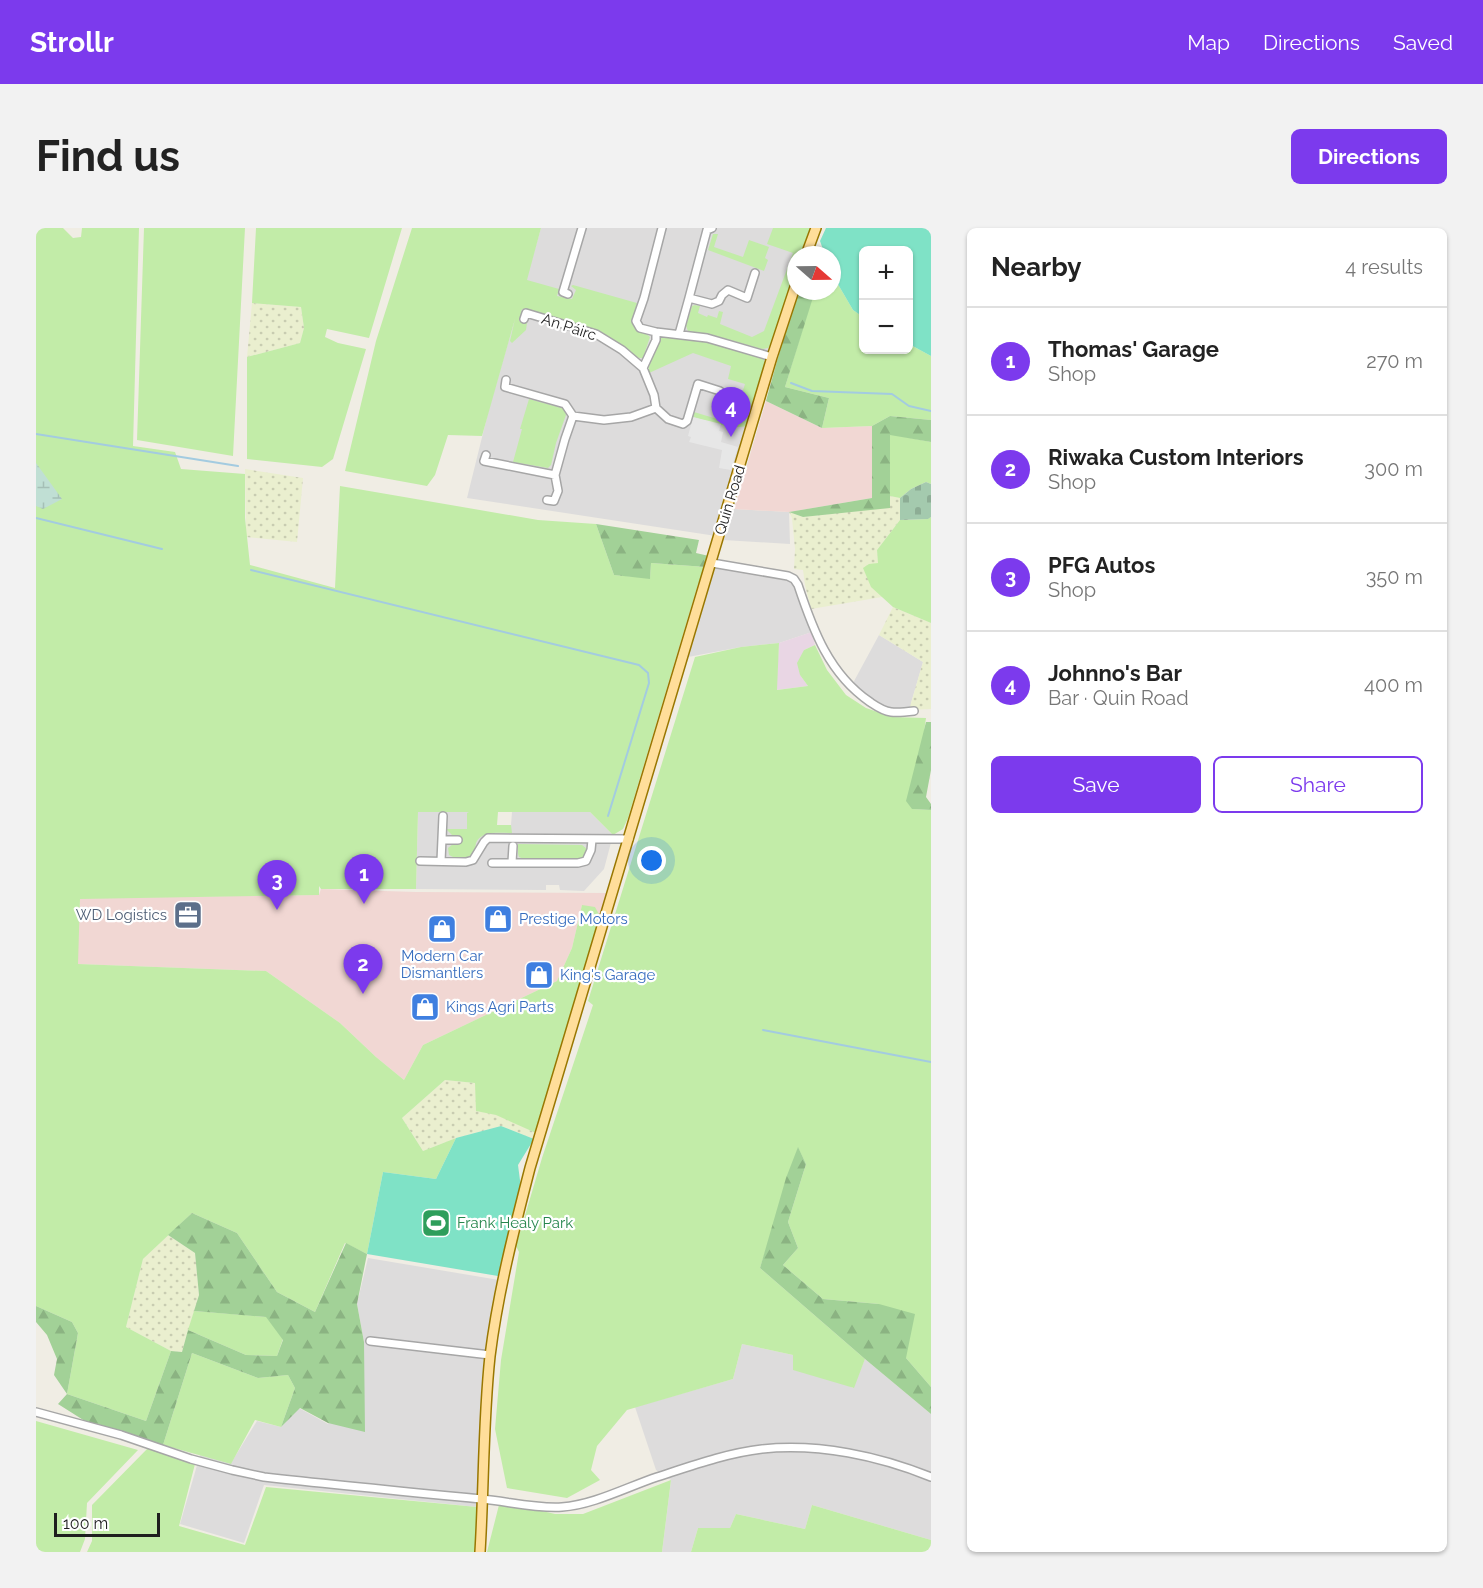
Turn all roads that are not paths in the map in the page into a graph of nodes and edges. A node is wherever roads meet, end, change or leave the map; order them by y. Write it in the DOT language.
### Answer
graph roads {
  1 [pos="582,228"];
  2 [pos="662,228"];
  3 [pos="712,228"];
  4 [pos="816,228"];
  5 [pos="809,246"];
  6 [pos="755,273"];
  7 [pos="568,294"];
  8 [pos="689,298"];
  9 [pos="791,300"];
  10 [pos="524,319"];
  11 [pos="656,332"];
  12 [pos="679,334"];
  13 [pos="772,357"];
  14 [pos="643,368"];
  15 [pos="506,381"];
  16 [pos="720,391"];
  17 [pos="656,408"];
  18 [pos="573,416"];
  19 [pos="486,455"];
  20 [pos="555,475"];
  21 [pos="547,500"];
  22 [pos="711,563"];
  23 [pos="914,711"];
  24 [pos="443,816"];
  25 [pos="629,839"];
  26 [pos="442,840"];
  27 [pos="458,840"];
  28 [pos="592,840"];
  29 [pos="513,846"];
  30 [pos="420,861"];
  31 [pos="441,861"];
  32 [pos="512,862"];
  33 [pos="492,863"];
  34 [pos="370,1341"];
  35 [pos="490,1355"];
  36 [pos="36,1412"];
  37 [pos="931,1477"];
  38 [pos="483,1499"];
  39 [pos="480,1552"];
  1 -- 7 [label="street"];
  2 -- 11 [label="street"];
  3 -- 8 [label="street"];
  4 -- 5 [label="main road"];
  6 -- 8 [label="street"];
  8 -- 12 [label="street"];
  9 -- 13 [label="main road, Quin Road"];
  10 -- 14 [label="street, An Páirc"];
  11 -- 12 [label="street"];
  11 -- 14 [label="street"];
  12 -- 13 [label="street"];
  13 -- 22 [label="main road, Quin Road"];
  14 -- 17 [label="street, An Páirc"];
  15 -- 18 [label="street"];
  16 -- 17 [label="street"];
  17 -- 18 [label="street"];
  18 -- 20 [label="street"];
  19 -- 20 [label="street"];
  20 -- 21 [label="street"];
  22 -- 23 [label="street"];
  22 -- 25 [label="main road, Quin Road"];
  24 -- 26 [label="street"];
  25 -- 28 [label="street"];
  25 -- 35 [label="main road, Quin Road"];
  26 -- 27 [label="street"];
  26 -- 31 [label="street"];
  28 -- 31 [label="street"];
  28 -- 32 [label="street"];
  29 -- 32 [label="street"];
  30 -- 31 [label="street"];
  32 -- 33 [label="street"];
  34 -- 35 [label="street"];
  35 -- 38 [label="main road, Quin Road"];
  36 -- 38 [label="street"];
  37 -- 38 [label="street"];
  38 -- 39 [label="main road, Quin Road"];
}
